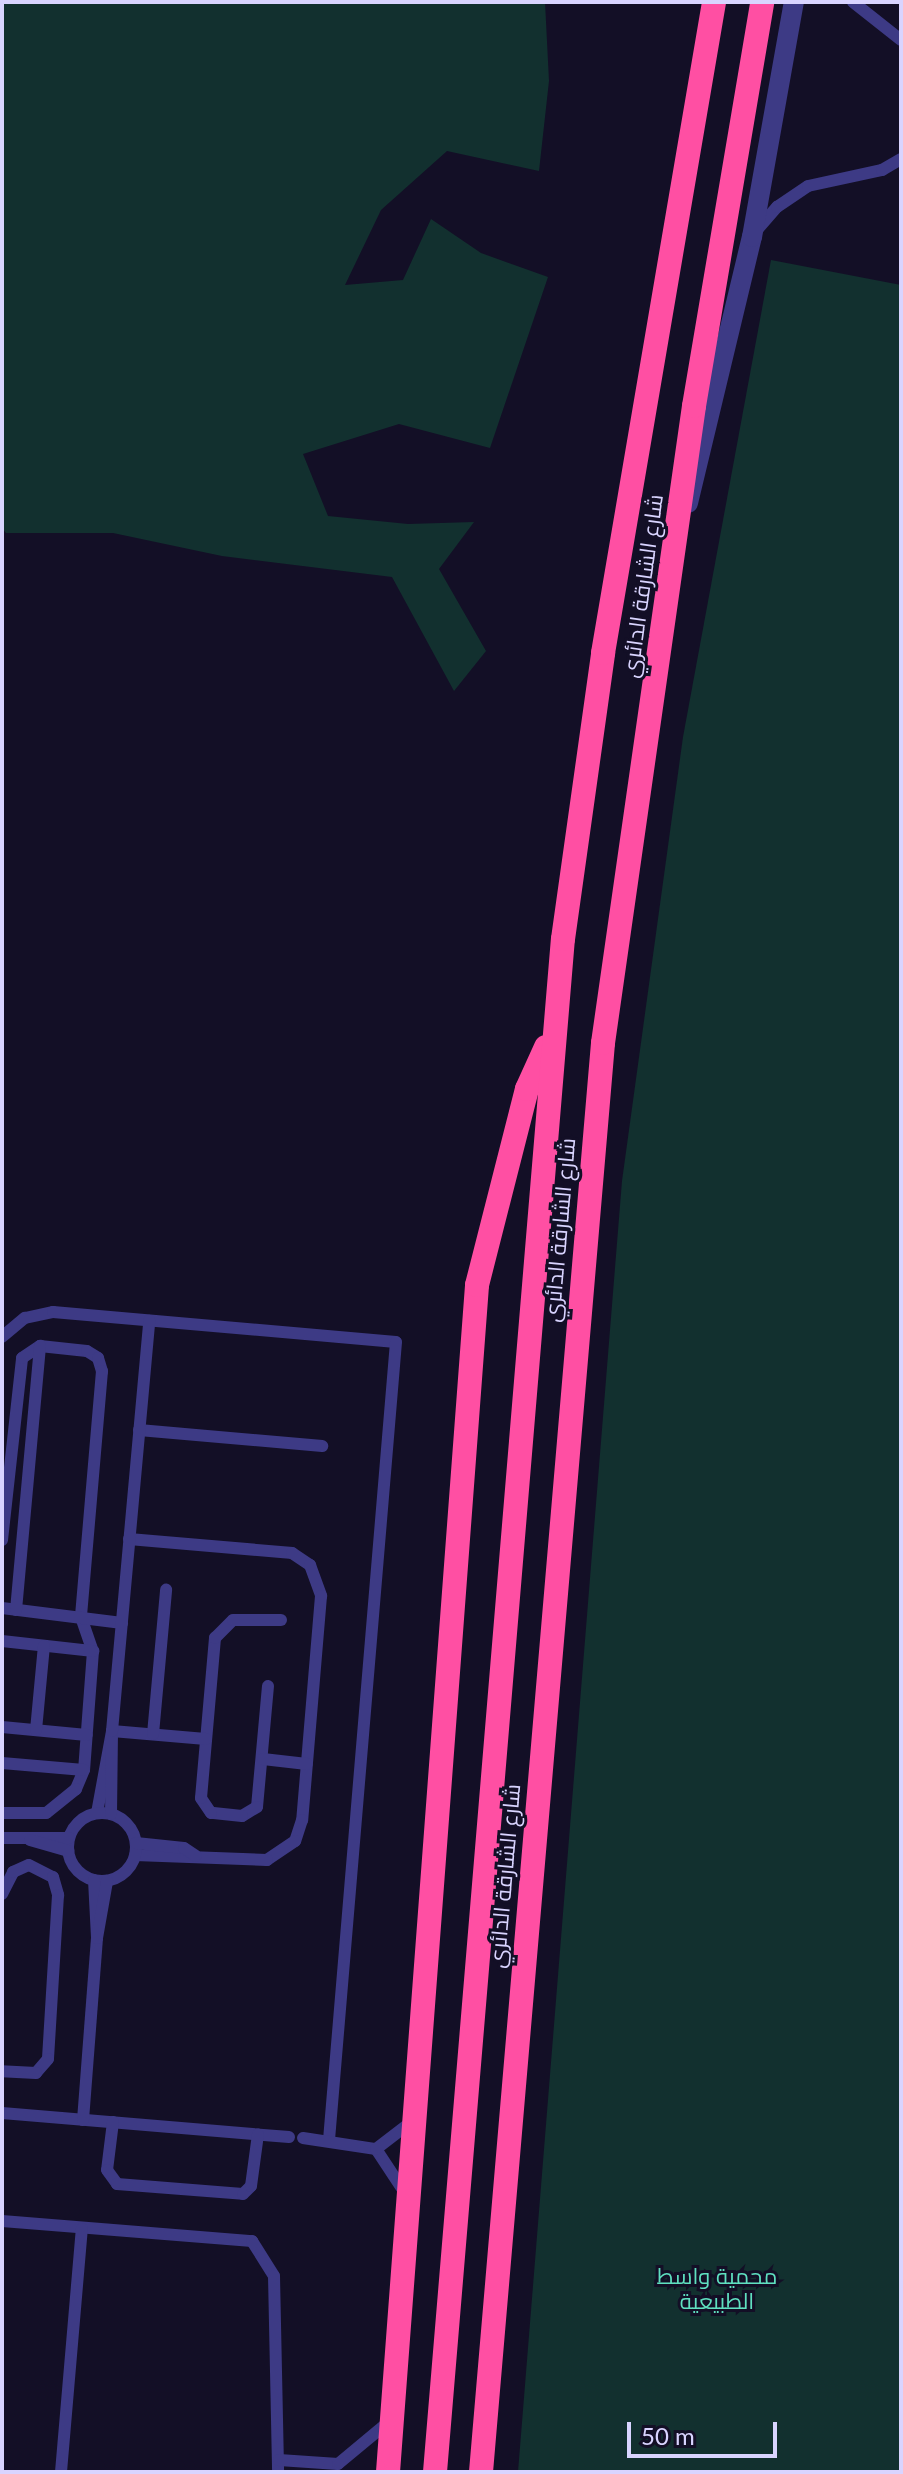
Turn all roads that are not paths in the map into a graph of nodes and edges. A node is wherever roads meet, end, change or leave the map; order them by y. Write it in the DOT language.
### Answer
graph roads {
  1 [pos="714,2"];
  2 [pos="762,2"];
  3 [pos="794,2"];
  4 [pos="853,2"];
  5 [pos="901,40"];
  6 [pos="901,159"];
  7 [pos="752,237"];
  8 [pos="674,545"];
  9 [pos="554,1034"];
  10 [pos="149,1321"];
  11 [pos="2,1337"];
  12 [pos="40,1346"];
  13 [pos="139,1430"];
  14 [pos="322,1446"];
  15 [pos="129,1539"];
  16 [pos="2,1540"];
  17 [pos="166,1590"];
  18 [pos="2,1608"];
  19 [pos="16,1610"];
  20 [pos="81,1617"];
  21 [pos="281,1620"];
  22 [pos="122,1623"];
  23 [pos="2,1641"];
  24 [pos="44,1646"];
  25 [pos="93,1651"];
  26 [pos="268,1686"];
  27 [pos="2,1727"];
  28 [pos="36,1730"];
  29 [pos="112,1731"];
  30 [pos="153,1734"];
  31 [pos="87,1735"];
  32 [pos="206,1739"];
  33 [pos="263,1759"];
  34 [pos="2,1763"];
  35 [pos="307,1764"];
  36 [pos="84,1770"];
  37 [pos="2,1813"];
  38 [pos="97,1813"];
  39 [pos="111,1814"];
  40 [pos="2,1838"];
  41 [pos="69,1838"];
  42 [pos="30,1840"];
  43 [pos="135,1849"];
  44 [pos="68,1851"];
  45 [pos="100,1880"];
  46 [pos="2,1894"];
  47 [pos="2,2071"];
  48 [pos="2,2113"];
  49 [pos="83,2120"];
  50 [pos="412,2121"];
  51 [pos="113,2122"];
  52 [pos="258,2134"];
  53 [pos="289,2137"];
  54 [pos="303,2138"];
  55 [pos="329,2140"];
  56 [pos="376,2149"];
  57 [pos="407,2196"];
  58 [pos="2,2221"];
  59 [pos="82,2229"];
  60 [pos="391,2420"];
  61 [pos="278,2466"];
  62 [pos="342,2468"];
  63 [pos="61,2472"];
  64 [pos="388,2472"];
  65 [pos="435,2472"];
  66 [pos="481,2472"];
  1 -- 9 [label="highway, شارع الشارقة الدائري"];
  2 -- 8 [label="highway, شارع الشارقة الدائري"];
  3 -- 7 [label="street"];
  4 -- 5 [label="lane"];
  6 -- 7 [label="lane"];
  7 -- 8 [label="street"];
  8 -- 66 [label="highway, شارع الشارقة الدائري"];
  9 -- 50 [label="highway"];
  9 -- 65 [label="highway, شارع الشارقة الدائري"];
  10 -- 11 [label="lane"];
  10 -- 13 [label="lane"];
  10 -- 55 [label="lane"];
  12 -- 16 [label="lane"];
  12 -- 19 [label="lane"];
  12 -- 20 [label="lane"];
  13 -- 14 [label="lane"];
  13 -- 15 [label="lane"];
  15 -- 22 [label="lane"];
  15 -- 35 [label="lane"];
  17 -- 30 [label="lane"];
  18 -- 19 [label="lane"];
  19 -- 20 [label="lane"];
  20 -- 22 [label="lane"];
  20 -- 25 [label="lane"];
  21 -- 32 [label="lane"];
  22 -- 29 [label="lane"];
  23 -- 24 [label="lane"];
  24 -- 25 [label="lane"];
  24 -- 28 [label="lane"];
  25 -- 31 [label="lane"];
  26 -- 33 [label="lane"];
  27 -- 28 [label="lane"];
  28 -- 31 [label="lane"];
  29 -- 30 [label="lane"];
  29 -- 38 [label="lane"];
  29 -- 39 [label="lane"];
  30 -- 32 [label="lane"];
  31 -- 36 [label="lane"];
  32 -- 33 [label="lane"];
  33 -- 35 [label="lane"];
  34 -- 36 [label="lane"];
  35 -- 43 [label="lane"];
  36 -- 37 [label="lane"];
  38 -- 39 [label="lane"];
  38 -- 41 [label="lane"];
  39 -- 43 [label="lane"];
  40 -- 42 [label="lane"];
  41 -- 42 [label="lane"];
  41 -- 44 [label="lane"];
  42 -- 44 [label="lane"];
  43 -- 45 [label="lane"];
  44 -- 45 [label="lane"];
  45 -- 49 [label="lane"];
  46 -- 47 [label="lane"];
  48 -- 49 [label="lane"];
  49 -- 51 [label="lane"];
  50 -- 56 [label="lane"];
  50 -- 57 [label="highway"];
  51 -- 52 [label="lane"];
  51 -- 52 [label="lane"];
  52 -- 53 [label="lane"];
  54 -- 55 [label="lane"];
  55 -- 56 [label="lane"];
  56 -- 57 [label="lane"];
  57 -- 60 [label="highway"];
  58 -- 59 [label="lane"];
  59 -- 61 [label="lane"];
  59 -- 63 [label="lane"];
  60 -- 62 [label="lane"];
  60 -- 64 [label="highway"];
  61 -- 62 [label="lane"];
}
